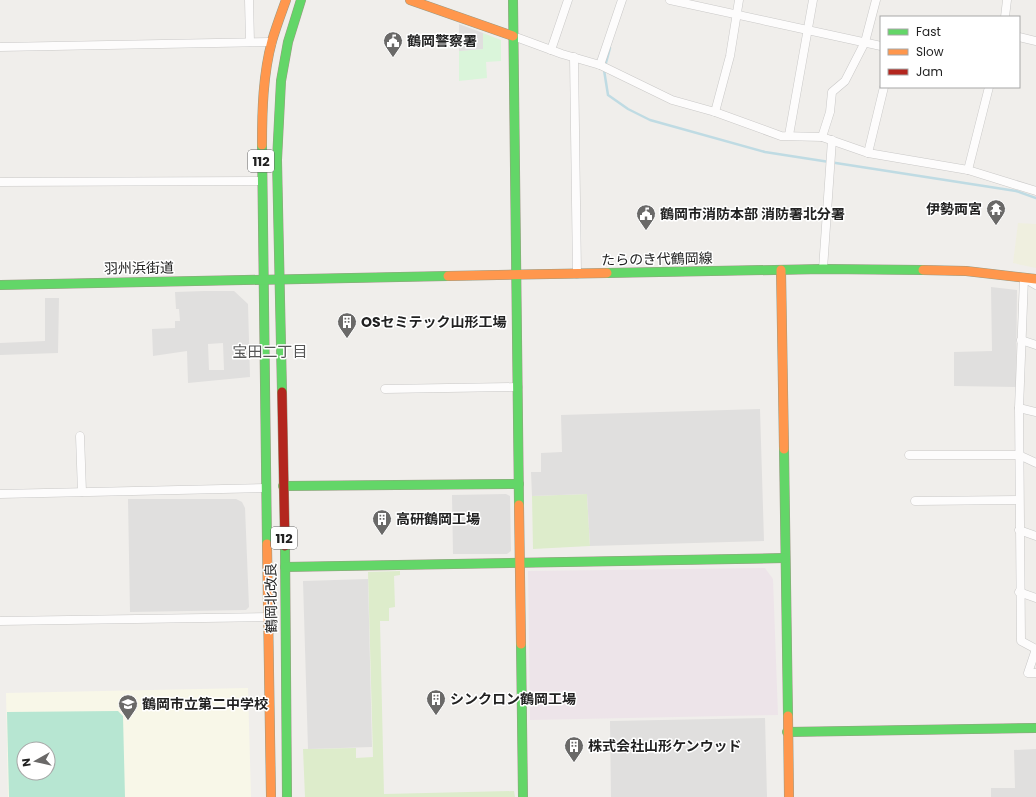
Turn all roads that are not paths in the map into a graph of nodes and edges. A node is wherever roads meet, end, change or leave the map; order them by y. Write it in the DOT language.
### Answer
graph roads {
  1 [pos="249,0"];
  2 [pos="286,0"];
  3 [pos="301,0"];
  4 [pos="410,0"];
  5 [pos="513,0"];
  6 [pos="568,0"];
  7 [pos="622,0"];
  8 [pos="670,0"];
  9 [pos="739,0"];
  10 [pos="813,0"];
  11 [pos="876,0"];
  12 [pos="1007,0"];
  13 [pos="736,15"];
  14 [pos="1005,16"];
  15 [pos="806,30"];
  16 [pos="513,36"];
  17 [pos="1020,37"];
  18 [pos="1036,40"];
  19 [pos="250,42"];
  20 [pos="272,42"];
  21 [pos="865,42"];
  22 [pos="880,46"];
  23 [pos="0,47"];
  24 [pos="551,50"];
  25 [pos="574,57"];
  26 [pos="600,65"];
  27 [pos="884,88"];
  28 [pos="988,88"];
  29 [pos="715,112"];
  30 [pos="789,135"];
  31 [pos="822,137"];
  32 [pos="832,140"];
  33 [pos="868,153"];
  34 [pos="968,170"];
  35 [pos="261,181"];
  36 [pos="0,182"];
  37 [pos="1036,191"];
  38 [pos="823,269"];
  39 [pos="781,270"];
  40 [pos="577,274"];
  41 [pos="516,276"];
  42 [pos="1024,278"];
  43 [pos="1036,279"];
  44 [pos="264,280"];
  45 [pos="278,280"];
  46 [pos="0,285"];
  47 [pos="1036,285"];
  48 [pos="1021,340"];
  49 [pos="1036,345"];
  50 [pos="518,387"];
  51 [pos="385,389"];
  52 [pos="1019,408"];
  53 [pos="1036,412"];
  54 [pos="80,436"];
  55 [pos="909,455"];
  56 [pos="1019,455"];
  57 [pos="1036,463"];
  58 [pos="519,484"];
  59 [pos="283,486"];
  60 [pos="266,488"];
  61 [pos="82,492"];
  62 [pos="0,494"];
  63 [pos="1018,500"];
  64 [pos="915,501"];
  65 [pos="1019,530"];
  66 [pos="1036,536"];
  67 [pos="785,558"];
  68 [pos="520,564"];
  69 [pos="285,567"];
  70 [pos="1019,592"];
  71 [pos="1036,598"];
  72 [pos="270,617"];
  73 [pos="0,621"];
  74 [pos="1036,649"];
  75 [pos="1036,673"];
  76 [pos="1036,728"];
  77 [pos="787,732"];
  78 [pos="271,797"];
  79 [pos="287,797"];
  80 [pos="523,797"];
  81 [pos="789,797"];
  1 -- 19 [label="street"];
  2 -- 20 [label="main road, 112"];
  3 -- 45 [label="main road, 112"];
  4 -- 16 [label="main road"];
  5 -- 16 [label="main road"];
  6 -- 24 [label="street"];
  7 -- 26 [label="street"];
  8 -- 13 [label="street"];
  9 -- 13 [label="street"];
  10 -- 15 [label="street"];
  11 -- 21 [label="street"];
  12 -- 14 [label="street"];
  13 -- 15 [label="street"];
  13 -- 29 [label="street"];
  15 -- 21 [label="street"];
  15 -- 30 [label="street"];
  16 -- 24 [label="street"];
  16 -- 41 [label="main road"];
  17 -- 18 [label="street"];
  19 -- 20 [label="street"];
  19 -- 23 [label="street"];
  20 -- 35 [label="main road, 112"];
  21 -- 22 [label="street"];
  21 -- 31 [label="street"];
  24 -- 25 [label="street"];
  25 -- 26 [label="street"];
  25 -- 40 [label="street"];
  26 -- 29 [label="street"];
  27 -- 33 [label="street"];
  28 -- 34 [label="street"];
  29 -- 30 [label="street"];
  30 -- 31 [label="street"];
  31 -- 32 [label="street"];
  32 -- 33 [label="street"];
  32 -- 38 [label="street"];
  33 -- 34 [label="street"];
  34 -- 37 [label="street"];
  35 -- 36 [label="street"];
  35 -- 44 [label="main road, 112"];
  38 -- 39 [label="main road, たらのき代鶴岡線"];
  38 -- 42 [label="main road, たらのき代鶴岡線"];
  39 -- 40 [label="main road, たらのき代鶴岡線"];
  39 -- 67 [label="main road"];
  40 -- 41 [label="main road, たらのき代鶴岡線"];
  41 -- 45 [label="main road, たらのき代鶴岡線"];
  41 -- 50 [label="main road"];
  42 -- 43 [label="main road, たらのき代鶴岡線"];
  42 -- 47 [label="street"];
  42 -- 48 [label="street"];
  44 -- 45 [label="main road, 羽州浜街道"];
  44 -- 46 [label="main road, 羽州浜街道"];
  44 -- 60 [label="main road, 鶴岡北改良 / 112"];
  45 -- 59 [label="main road, 鶴岡北改良 / 112"];
  48 -- 49 [label="street"];
  48 -- 52 [label="street"];
  50 -- 51 [label="street"];
  50 -- 58 [label="main road"];
  52 -- 53 [label="street"];
  52 -- 56 [label="street"];
  54 -- 61 [label="street"];
  55 -- 56 [label="street"];
  56 -- 57 [label="street"];
  56 -- 63 [label="street"];
  58 -- 59 [label="main road"];
  58 -- 68 [label="main road"];
  59 -- 69 [label="main road, 鶴岡北改良 / 112"];
  60 -- 61 [label="street"];
  60 -- 72 [label="main road, 鶴岡北改良 / 112"];
  61 -- 62 [label="street"];
  63 -- 64 [label="street"];
  63 -- 65 [label="street"];
  65 -- 66 [label="street"];
  65 -- 70 [label="street"];
  67 -- 68 [label="main road"];
  67 -- 77 [label="main road"];
  68 -- 69 [label="main road"];
  68 -- 80 [label="main road"];
  69 -- 79 [label="main road, 鶴岡北改良 / 112"];
  70 -- 71 [label="street"];
  70 -- 74 [label="street"];
  72 -- 73 [label="street"];
  72 -- 78 [label="main road, 鶴岡北改良 / 112"];
  74 -- 75 [label="street"];
  76 -- 77 [label="main road"];
  77 -- 81 [label="main road"];
}
